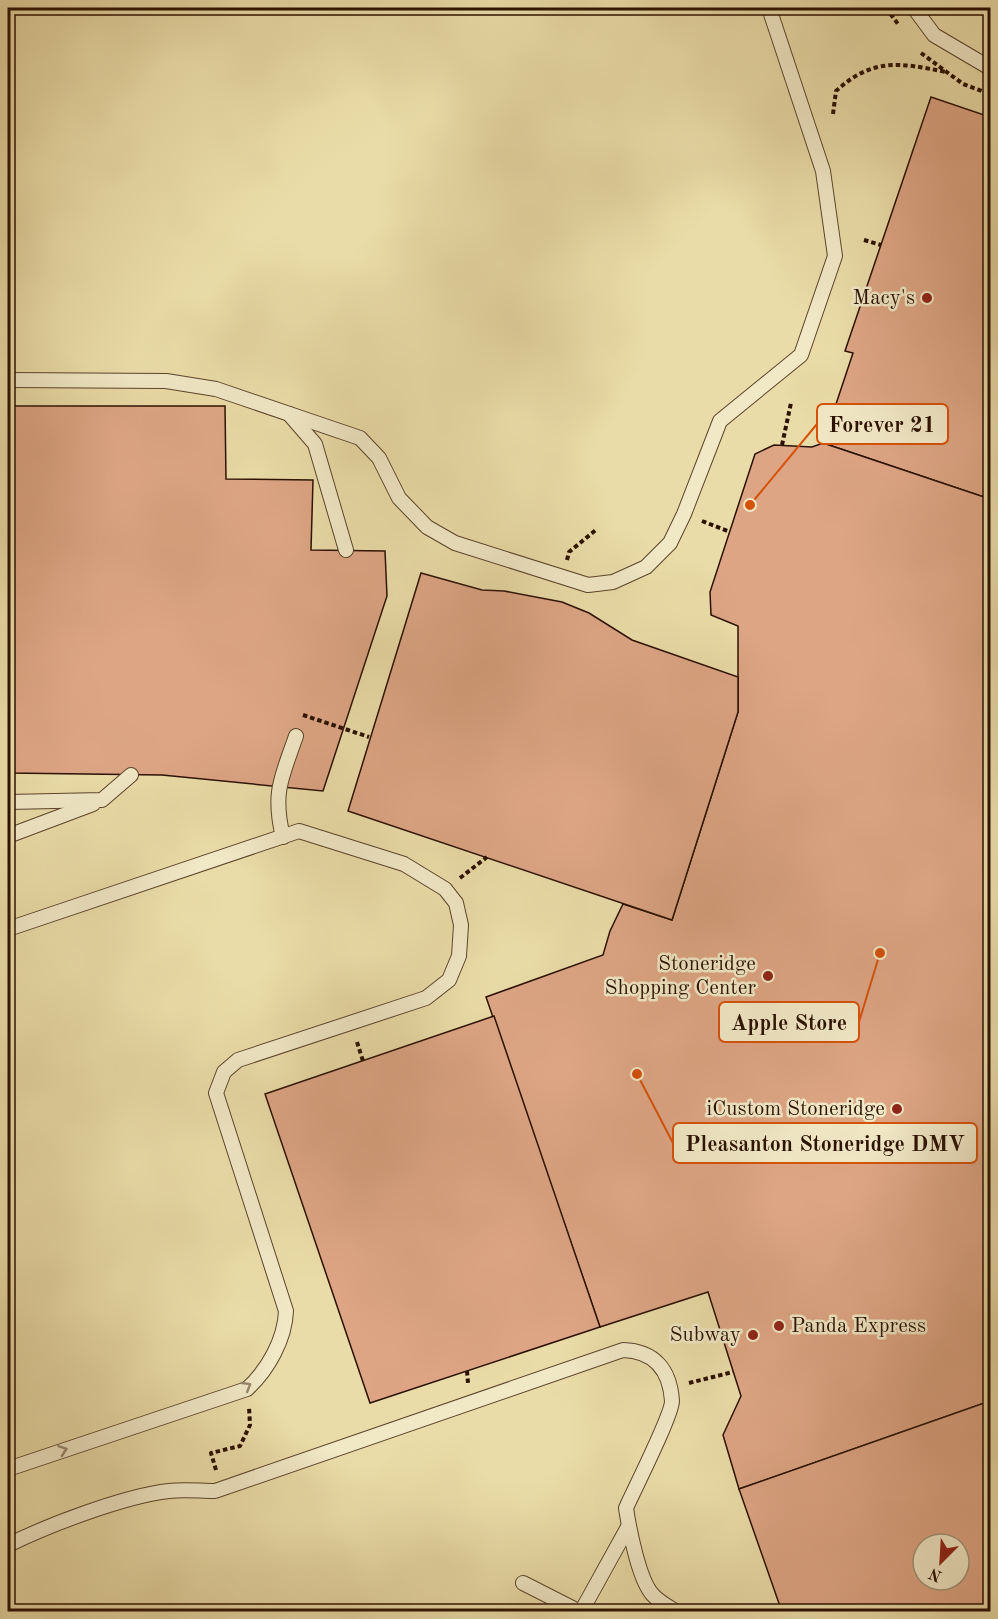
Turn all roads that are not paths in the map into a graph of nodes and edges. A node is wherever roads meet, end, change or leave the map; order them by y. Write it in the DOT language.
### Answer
graph roads {
  1 [pos="770,8"];
  2 [pos="914,8"];
  3 [pos="990,68"];
  4 [pos="8,380"];
  5 [pos="288,412"];
  6 [pos="346,550"];
  7 [pos="296,736"];
  8 [pos="131,775"];
  9 [pos="102,800"];
  10 [pos="8,802"];
  11 [pos="8,836"];
  12 [pos="283,837"];
  13 [pos="8,929"];
  14 [pos="8,1469"];
  15 [pos="628,1527"];
  16 [pos="8,1545"];
  17 [pos="523,1583"];
  18 [pos="580,1611"];
  19 [pos="677,1611"];
  1 -- 5 [label="lane"];
  2 -- 3 [label="lane"];
  4 -- 5 [label="lane"];
  5 -- 6 [label="lane"];
  7 -- 12 [label="lane"];
  8 -- 9 [label="lane"];
  9 -- 10 [label="lane"];
  9 -- 11 [label="lane"];
  12 -- 13 [label="lane"];
  14 -- 12 [label="lane, one-way"];
  15 -- 16 [label="lane"];
  15 -- 18 [label="lane"];
  15 -- 19 [label="lane"];
  17 -- 18 [label="lane"];
}
